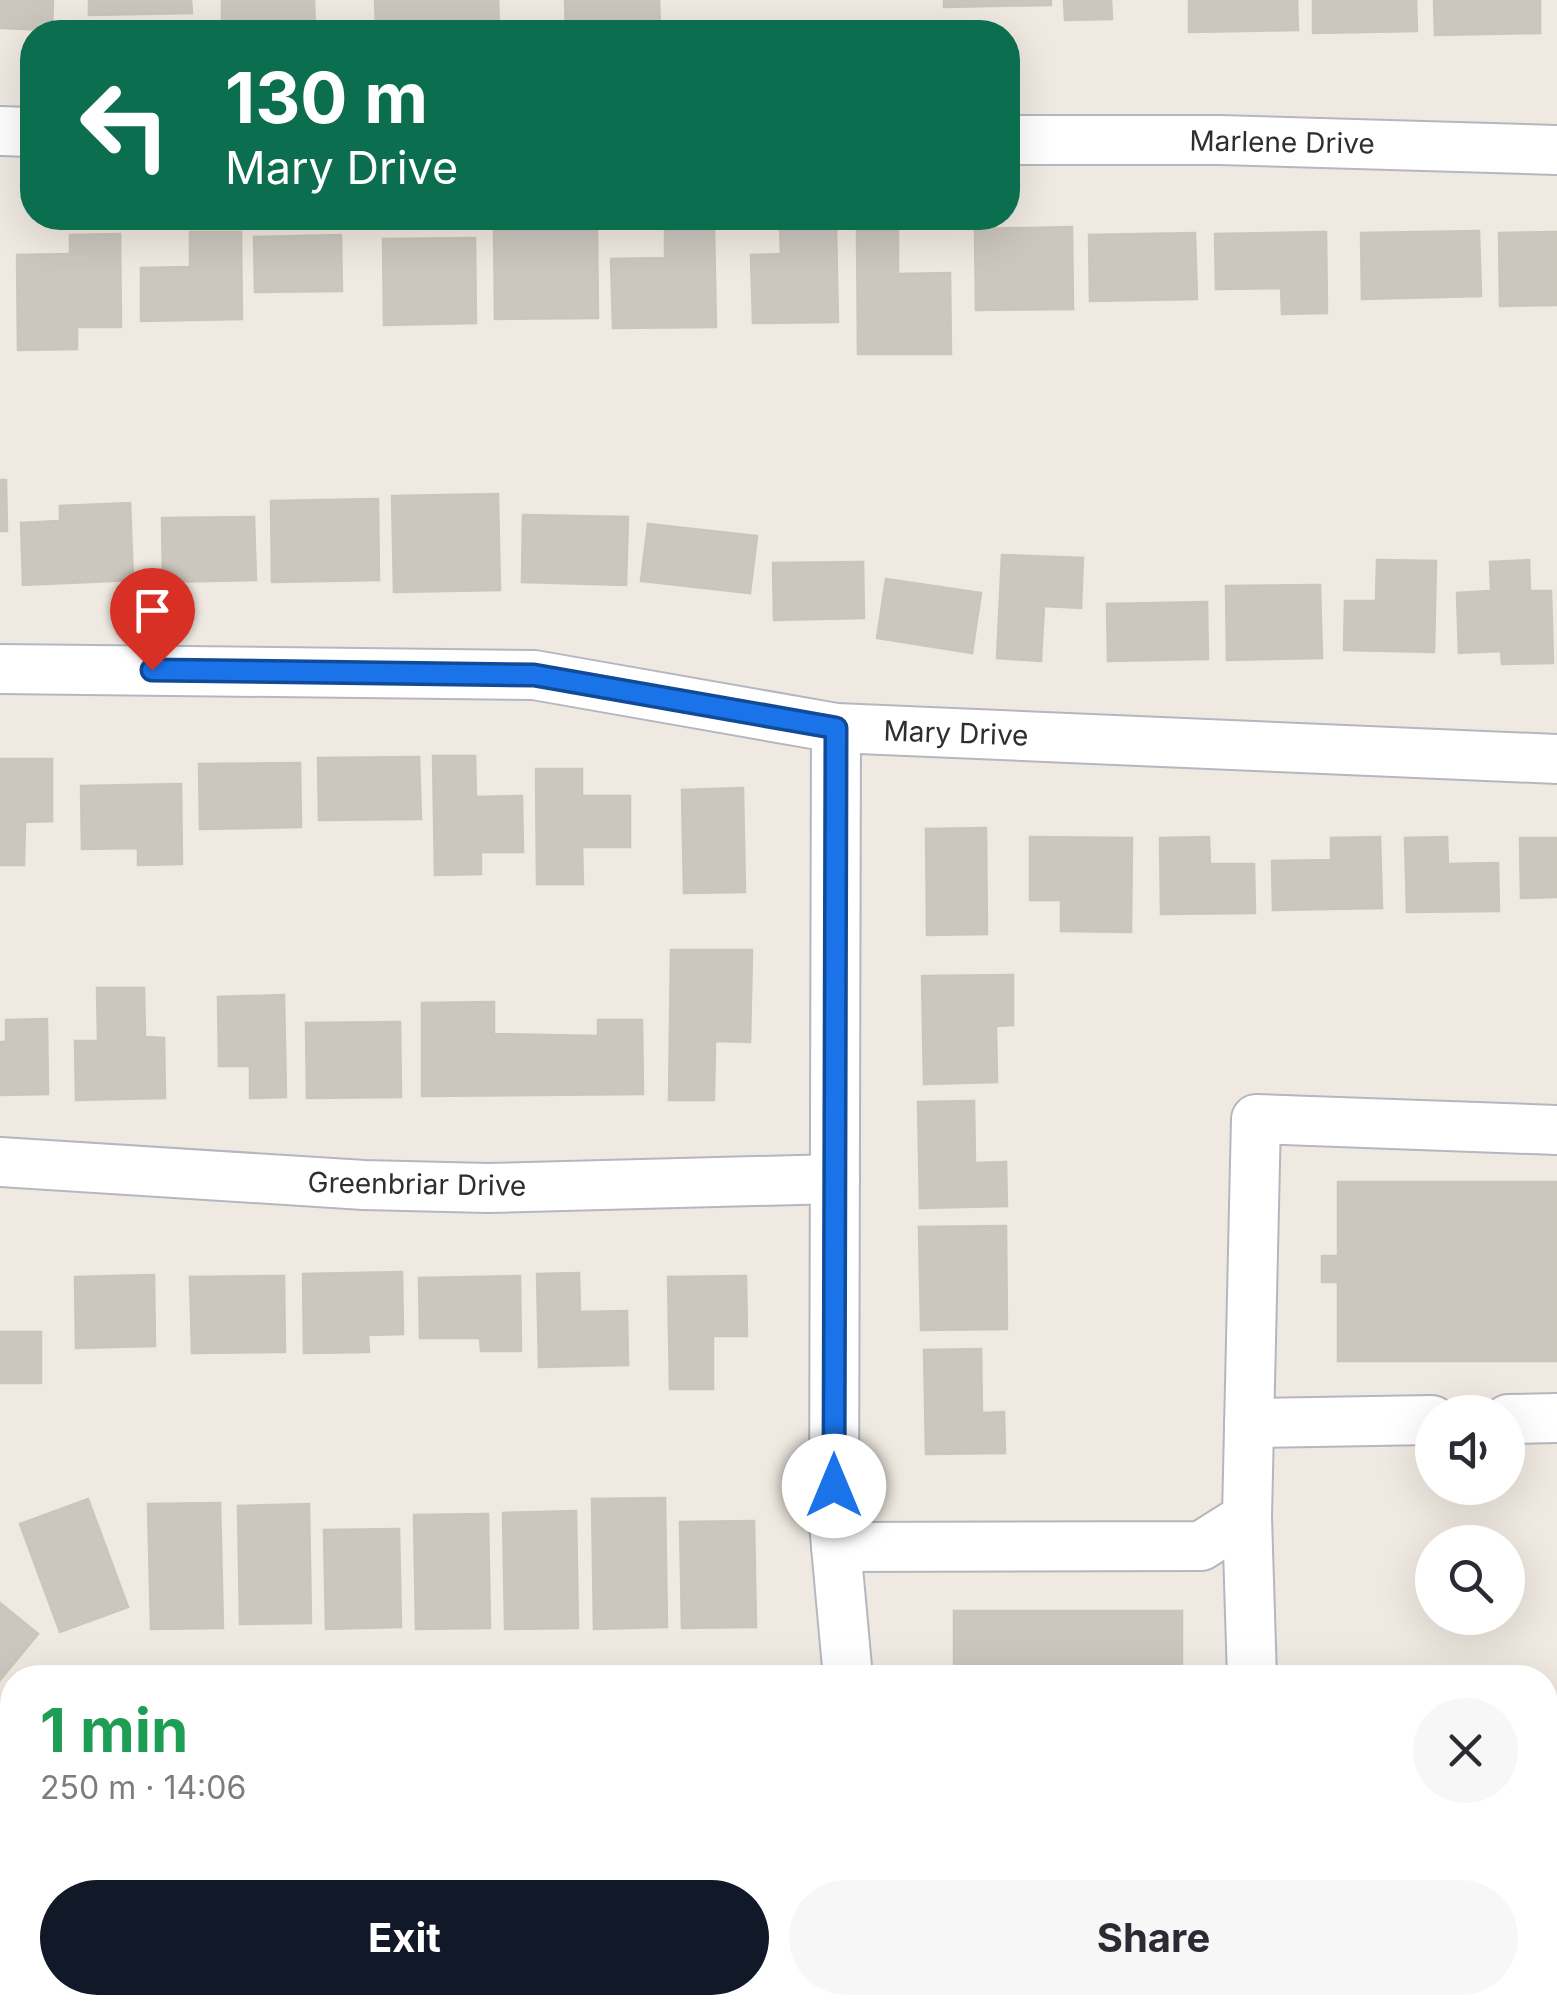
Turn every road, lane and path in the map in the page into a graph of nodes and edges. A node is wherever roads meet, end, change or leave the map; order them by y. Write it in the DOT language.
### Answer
graph roads {
  1 [pos="1020,140"];
  2 [pos="1557,150"];
  3 [pos="0,669"];
  4 [pos="836,728"];
  5 [pos="1557,759"];
  6 [pos="1557,1130"];
  7 [pos="0,1162"];
  8 [pos="835,1180"];
  9 [pos="1557,1418"];
  10 [pos="1525,1419"];
  11 [pos="1415,1420"];
  12 [pos="1250,1423"];
  13 [pos="1247,1517"];
  14 [pos="836,1547"];
  15 [pos="847,1665"];
  16 [pos="1252,1665"];
  1 -- 2 [label="street, Marlene Drive"];
  3 -- 4 [label="street, Mary Drive"];
  4 -- 5 [label="street, Mary Drive"];
  4 -- 8 [label="street"];
  6 -- 12 [label="street"];
  7 -- 8 [label="street, Greenbriar Drive"];
  8 -- 14 [label="street"];
  9 -- 10 [label="street"];
  11 -- 12 [label="street"];
  12 -- 13 [label="street"];
  13 -- 14 [label="street"];
  13 -- 16 [label="street"];
  14 -- 15 [label="street"];
}
